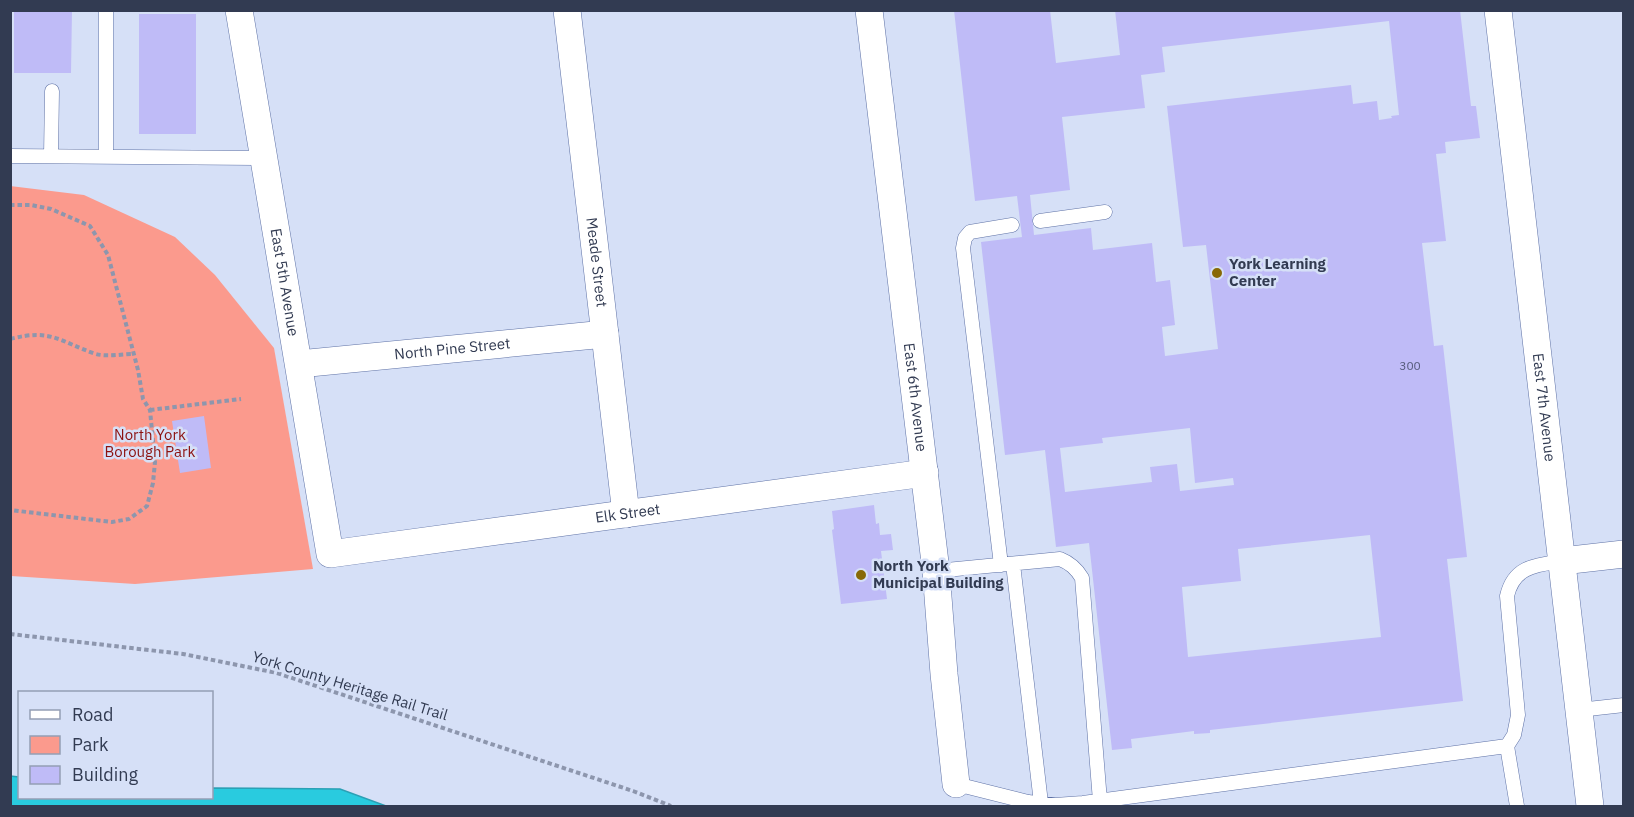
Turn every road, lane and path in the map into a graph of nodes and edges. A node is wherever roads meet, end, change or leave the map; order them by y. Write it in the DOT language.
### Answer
graph roads {
  1 [pos="106,10"];
  2 [pos="239,10"];
  3 [pos="567,10"];
  4 [pos="869,10"];
  5 [pos="1498,10"];
  6 [pos="52,91"];
  7 [pos="10,156"];
  8 [pos="51,156"];
  9 [pos="106,156"];
  10 [pos="264,158"];
  11 [pos="10,205"];
  12 [pos="1105,212"];
  13 [pos="1040,221"];
  14 [pos="1012,225"];
  15 [pos="605,334"];
  16 [pos="10,339"];
  17 [pos="134,354"];
  18 [pos="299,364"];
  19 [pos="241,399"];
  20 [pos="150,410"];
  21 [pos="925,473"];
  22 [pos="10,510"];
  23 [pos="627,514"];
  24 [pos="330,554"];
  25 [pos="1623,554"];
  26 [pos="1562,561"];
  27 [pos="1007,564"];
  28 [pos="936,571"];
  29 [pos="10,634"];
  30 [pos="1623,705"];
  31 [pos="1579,710"];
  32 [pos="1507,746"];
  33 [pos="956,784"];
  34 [pos="1100,801"];
  35 [pos="1051,805"];
  36 [pos="671,807"];
  37 [pos="1517,807"];
  38 [pos="1590,807"];
  1 -- 9 [label="lane"];
  2 -- 10 [label="street, East 5th Avenue"];
  3 -- 15 [label="street, Meade Street"];
  4 -- 21 [label="street, East 6th Avenue"];
  5 -- 26 [label="street, East 7th Avenue"];
  6 -- 8 [label="lane"];
  7 -- 8 [label="lane"];
  8 -- 9 [label="lane"];
  9 -- 10 [label="lane"];
  10 -- 18 [label="street, East 5th Avenue"];
  11 -- 17 [label="path"];
  12 -- 13 [label="lane"];
  14 -- 27 [label="lane"];
  15 -- 18 [label="street, North Pine Street"];
  15 -- 23 [label="street, Meade Street"];
  16 -- 17 [label="path"];
  17 -- 20 [label="path"];
  18 -- 24 [label="street, East 5th Avenue"];
  19 -- 20 [label="path"];
  20 -- 22 [label="path"];
  21 -- 23 [label="street, Elk Street"];
  21 -- 28 [label="street, East 6th Avenue"];
  23 -- 24 [label="street, Elk Street"];
  25 -- 26 [label="street"];
  26 -- 31 [label="street, East 7th Avenue"];
  26 -- 32 [label="lane"];
  27 -- 28 [label="lane"];
  27 -- 34 [label="lane"];
  27 -- 35 [label="lane"];
  28 -- 33 [label="street, East 6th Avenue"];
  29 -- 36 [label="path, York County Heritage Rail Trail"];
  30 -- 31 [label="lane"];
  31 -- 38 [label="street, East 7th Avenue"];
  32 -- 34 [label="lane"];
  32 -- 37 [label="lane"];
  33 -- 35 [label="lane"];
  34 -- 35 [label="lane"];
}
